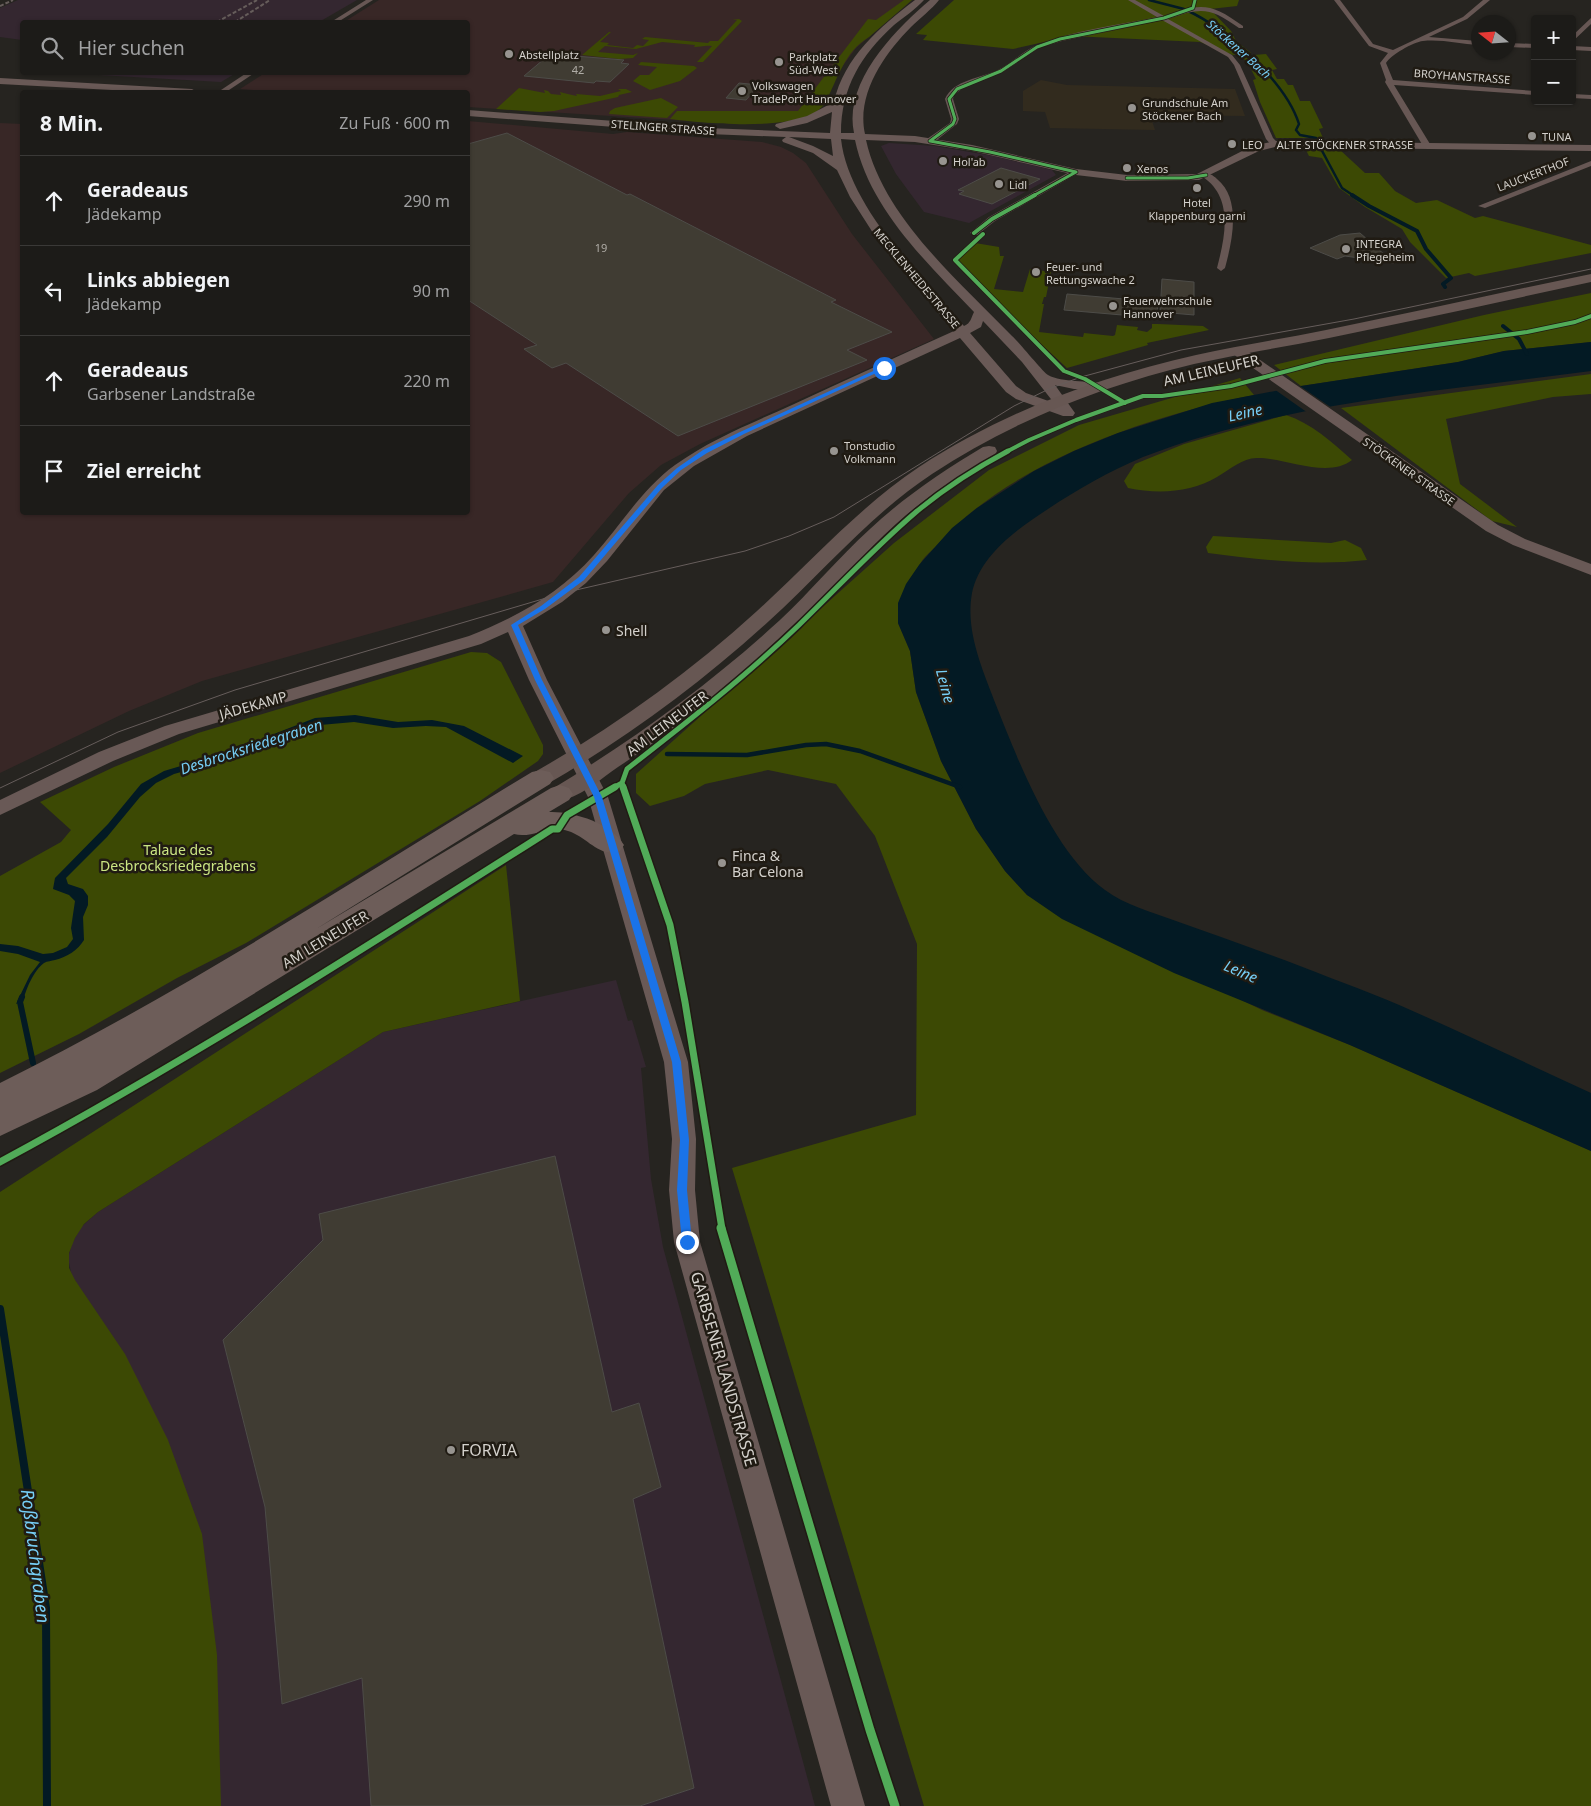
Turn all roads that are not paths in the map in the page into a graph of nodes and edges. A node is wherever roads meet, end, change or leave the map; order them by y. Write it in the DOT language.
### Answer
graph roads {
  1 [pos="370,0"];
  2 [pos="920,0"];
  3 [pos="936,0"];
  4 [pos="1131,0"];
  5 [pos="1338,0"];
  6 [pos="1487,0"];
  7 [pos="1164,18"];
  8 [pos="337,20"];
  9 [pos="1591,20"];
  10 [pos="1241,27"];
  11 [pos="1576,36"];
  12 [pos="1422,39"];
  13 [pos="1471,42"];
  14 [pos="1516,45"];
  15 [pos="1531,46"];
  16 [pos="1576,48"];
  17 [pos="1591,49"];
  18 [pos="1393,52"];
  19 [pos="248,75"];
  20 [pos="0,81"];
  21 [pos="1388,82"];
  22 [pos="157,90"];
  23 [pos="225,90"];
  24 [pos="1531,93"];
  25 [pos="1576,96"];
  26 [pos="1591,98"];
  27 [pos="839,103"];
  28 [pos="470,113"];
  29 [pos="743,132"];
  30 [pos="835,135"];
  31 [pos="859,136"];
  32 [pos="930,140"];
  33 [pos="1275,144"];
  34 [pos="1426,144"];
  35 [pos="1591,148"];
  36 [pos="1591,163"];
  37 [pos="842,168"];
  38 [pos="1076,172"];
  39 [pos="1206,175"];
  40 [pos="1482,206"];
  41 [pos="974,233"];
  42 [pos="1221,268"];
  43 [pos="1591,278"];
  44 [pos="1591,286"];
  45 [pos="980,312"];
  46 [pos="962,332"];
  47 [pos="917,353"];
  48 [pos="982,354"];
  49 [pos="1244,356"];
  50 [pos="1044,378"];
  51 [pos="1098,387"];
  52 [pos="1014,393"];
  53 [pos="1058,406"];
  54 [pos="1012,422"];
  55 [pos="1591,570"];
  56 [pos="514,625"];
  57 [pos="578,758"];
  58 [pos="589,777"];
  59 [pos="551,786"];
  60 [pos="0,808"];
  61 [pos="497,833"];
  62 [pos="612,844"];
  63 [pos="0,1097"];
  64 [pos="0,1123"];
  65 [pos="848,1806"];
  1 -- 8 [label="street"];
  2 -- 27 [label="main road, MECKLENHEIDESTRASSE"];
  3 -- 31 [label="main road, MECKLENHEIDESTRASSE"];
  4 -- 7 [label="street"];
  5 -- 18 [label="street"];
  6 -- 12 [label="street"];
  7 -- 10 [label="street"];
  7 -- 32 [label="street"];
  7 -- 33 [label="street"];
  9 -- 11 [label="street"];
  12 -- 13 [label="street"];
  12 -- 18 [label="street"];
  14 -- 15 [label="street"];
  16 -- 17 [label="street"];
  18 -- 21 [label="street"];
  19 -- 23 [label="street"];
  20 -- 22 [label="main road"];
  21 -- 24 [label="street, BROYHANSTRASSE"];
  21 -- 34 [label="street"];
  25 -- 26 [label="street"];
  27 -- 29 [label="main road"];
  27 -- 30 [label="main road, MECKLENHEIDESTRASSE"];
  28 -- 29 [label="main road, STELINGER STRASSE"];
  29 -- 30 [label="main road, STELINGER STRASSE"];
  29 -- 37 [label="main road"];
  30 -- 31 [label="main road, STELINGER STRASSE"];
  30 -- 37 [label="main road, MECKLENHEIDESTRASSE"];
  31 -- 32 [label="main road, ALTE STÖCKENER STRASSE"];
  31 -- 45 [label="main road, MECKLENHEIDESTRASSE"];
  32 -- 38 [label="main road, ALTE STÖCKENER STRASSE"];
  33 -- 34 [label="main road, ALTE STÖCKENER STRASSE"];
  33 -- 39 [label="main road, ALTE STÖCKENER STRASSE"];
  34 -- 35 [label="main road, ALTE STÖCKENER STRASSE"];
  36 -- 40 [label="street, LAUCKERTHOF"];
  37 -- 46 [label="main road, MECKLENHEIDESTRASSE"];
  38 -- 39 [label="main road, ALTE STÖCKENER STRASSE"];
  38 -- 41 [label="street"];
  39 -- 42 [label="street"];
  43 -- 49 [label="main road, AM LEINEUFER"];
  44 -- 49 [label="main road, AM LEINEUFER"];
  45 -- 46 [label="main road, JÄDEKAMP"];
  45 -- 50 [label="main road, MECKLENHEIDESTRASSE"];
  46 -- 47 [label="main road, JÄDEKAMP"];
  46 -- 48 [label="main road, MECKLENHEIDESTRASSE"];
  47 -- 48 [label="main road, JÄDEKAMP"];
  47 -- 56 [label="main road, JÄDEKAMP"];
  48 -- 52 [label="main road, MECKLENHEIDESTRASSE"];
  49 -- 51 [label="main road, AM LEINEUFER"];
  49 -- 53 [label="main road, AM LEINEUFER"];
  49 -- 55 [label="main road, STÖCKENER STRASSE"];
  50 -- 51 [label="main road"];
  50 -- 53 [label="main road, MECKLENHEIDESTRASSE"];
  51 -- 53 [label="main road, AM LEINEUFER"];
  52 -- 53 [label="main road, MECKLENHEIDESTRASSE"];
  52 -- 54 [label="main road"];
  53 -- 54 [label="main road, AM LEINEUFER"];
  53 -- 58 [label="main road, AM LEINEUFER"];
  54 -- 57 [label="main road, AM LEINEUFER"];
  56 -- 57 [label="main road"];
  56 -- 60 [label="main road, JÄDEKAMP"];
  57 -- 58 [label="main road, GARBSENER LANDSTRASSE"];
  57 -- 59 [label="main road, AM LEINEUFER"];
  58 -- 59 [label="main road, AM LEINEUFER"];
  58 -- 62 [label="main road, GARBSENER LANDSTRASSE"];
  59 -- 61 [label="highway, AM LEINEUFER"];
  59 -- 63 [label="highway, AM LEINEUFER"];
  61 -- 62 [label="highway"];
  61 -- 64 [label="highway, AM LEINEUFER"];
  62 -- 65 [label="main road, GARBSENER LANDSTRASSE"];
}
